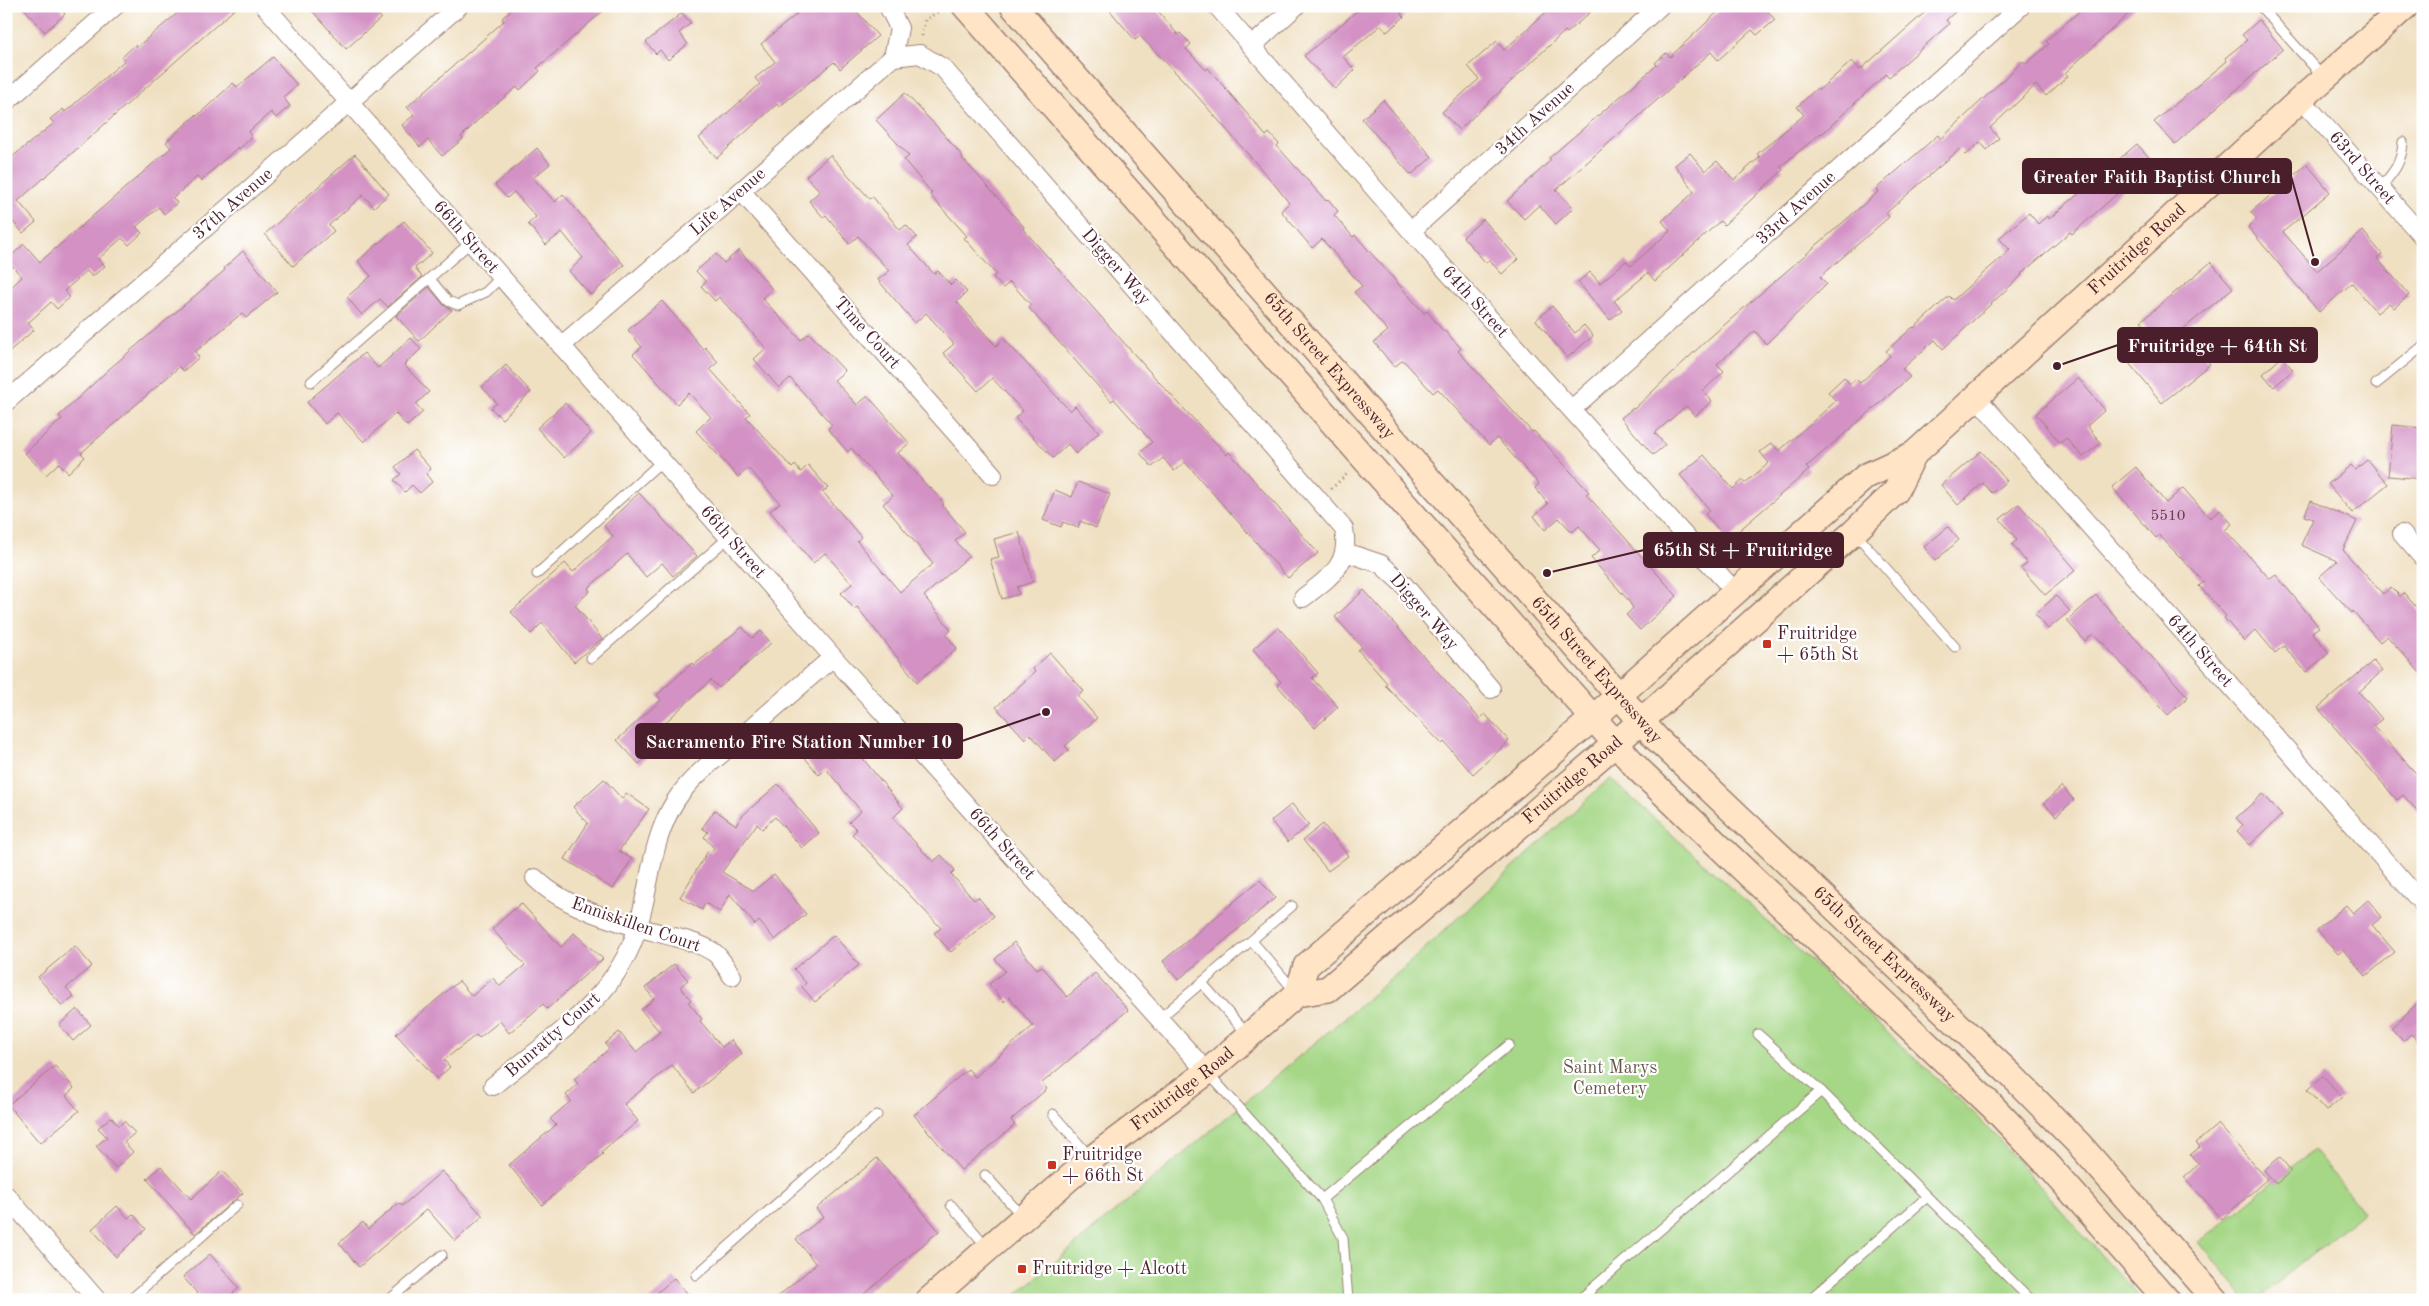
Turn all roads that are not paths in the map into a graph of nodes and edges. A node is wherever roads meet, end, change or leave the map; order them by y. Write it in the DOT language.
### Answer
graph roads {
  1 [pos="115,6"];
  2 [pos="265,6"];
  3 [pos="459,6"];
  4 [pos="888,6"];
  5 [pos="965,6"];
  6 [pos="1013,6"];
  7 [pos="1217,6"];
  8 [pos="1296,6"];
  9 [pos="1660,6"];
  10 [pos="2021,6"];
  11 [pos="2260,6"];
  12 [pos="2406,6"];
  13 [pos="1252,46"];
  14 [pos="893,56"];
  15 [pos="2324,79"];
  16 [pos="2301,99"];
  17 [pos="6,102"];
  18 [pos="349,102"];
  19 [pos="2403,142"];
  20 [pos="2380,188"];
  21 [pos="741,191"];
  22 [pos="1411,231"];
  23 [pos="2423,237"];
  24 [pos="471,242"];
  25 [pos="502,277"];
  26 [pos="430,279"];
  27 [pos="561,346"];
  28 [pos="2423,346"];
  29 [pos="311,382"];
  30 [pos="2376,384"];
  31 [pos="1977,398"];
  32 [pos="6,402"];
  33 [pos="1572,409"];
  34 [pos="1914,454"];
  35 [pos="662,461"];
  36 [pos="993,475"];
  37 [pos="1854,532"];
  38 [pos="2402,534"];
  39 [pos="728,537"];
  40 [pos="1345,552"];
  41 [pos="2423,558"];
  42 [pos="537,574"];
  43 [pos="1736,594"];
  44 [pos="1303,598"];
  45 [pos="1955,648"];
  46 [pos="833,657"];
  47 [pos="591,658"];
  48 [pos="1491,689"];
  49 [pos="1619,696"];
  50 [pos="1592,719"];
  51 [pos="1641,721"];
  52 [pos="1615,744"];
  53 [pos="535,878"];
  54 [pos="2423,904"];
  55 [pos="1292,906"];
  56 [pos="638,928"];
  57 [pos="1252,941"];
  58 [pos="732,976"];
  59 [pos="1202,983"];
  60 [pos="1297,994"];
  61 [pos="1160,1018"];
  62 [pos="1758,1034"];
  63 [pos="1249,1035"];
  64 [pos="1509,1045"];
  65 [pos="1207,1072"];
  66 [pos="493,1086"];
  67 [pos="1821,1091"];
  68 [pos="1053,1114"];
  69 [pos="877,1115"];
  70 [pos="1091,1159"];
  71 [pos="985,1175"];
  72 [pos="6,1195"];
  73 [pos="1927,1197"];
  74 [pos="1322,1199"];
  75 [pos="236,1205"];
  76 [pos="951,1205"];
  77 [pos="1024,1218"];
  78 [pos="988,1248"];
  79 [pos="442,1255"];
  80 [pos="696,1275"];
  81 [pos="97,1300"];
  82 [pos="130,1300"];
  83 [pos="389,1300"];
  84 [pos="929,1300"];
  85 [pos="1348,1300"];
  86 [pos="1579,1300"];
  87 [pos="1809,1300"];
  88 [pos="2031,1300"];
  89 [pos="2167,1300"];
  90 [pos="2216,1300"];
  1 -- 17 [label="street"];
  2 -- 18 [label="street, 66th Street"];
  3 -- 18 [label="street, 37th Avenue"];
  4 -- 14 [label="street"];
  5 -- 50 [label="main road, 65th Street Expressway"];
  6 -- 49 [label="main road, 65th Street Expressway"];
  7 -- 13 [label="street, 64th Street"];
  8 -- 13 [label="street"];
  9 -- 22 [label="street, 34th Avenue"];
  10 -- 33 [label="street, 33rd Avenue"];
  11 -- 15 [label="lane"];
  12 -- 15 [label="main road, Fruitridge Road"];
  13 -- 22 [label="street, 64th Street"];
  14 -- 21 [label="street, Life Avenue"];
  14 -- 40 [label="street, Digger Way"];
  15 -- 16 [label="main road, Fruitridge Road"];
  16 -- 20 [label="street, 63rd Street"];
  16 -- 31 [label="main road, Fruitridge Road"];
  18 -- 24 [label="street, 66th Street"];
  18 -- 32 [label="street, 37th Avenue"];
  19 -- 20 [label="lane"];
  20 -- 23 [label="street, 63rd Street"];
  21 -- 27 [label="street, Life Avenue"];
  21 -- 36 [label="street, Time Court"];
  22 -- 33 [label="street, 64th Street"];
  24 -- 25 [label="street, 66th Street"];
  24 -- 26 [label="lane"];
  25 -- 26 [label="lane"];
  25 -- 27 [label="street, 66th Street"];
  26 -- 29 [label="lane"];
  27 -- 35 [label="street, 66th Street"];
  28 -- 30 [label="lane"];
  31 -- 34 [label="main road, Fruitridge Road"];
  31 -- 54 [label="street, 64th Street"];
  33 -- 43 [label="street, 64th Street"];
  34 -- 37 [label="main road, Fruitridge Road"];
  34 -- 43 [label="main road, Fruitridge Road"];
  35 -- 39 [label="street, 66th Street"];
  35 -- 42 [label="lane"];
  37 -- 45 [label="lane"];
  37 -- 51 [label="main road, Fruitridge Road"];
  38 -- 41 [label="street"];
  39 -- 46 [label="street, 66th Street"];
  39 -- 47 [label="lane"];
  40 -- 44 [label="street"];
  40 -- 48 [label="street, Digger Way"];
  43 -- 49 [label="main road, Fruitridge Road"];
  46 -- 56 [label="street, Bunratty Court"];
  46 -- 61 [label="street, 66th Street"];
  49 -- 50 [label="main road, Fruitridge Road"];
  49 -- 51 [label="main road, 65th Street Expressway"];
  50 -- 52 [label="main road, 65th Street Expressway"];
  50 -- 60 [label="main road, Fruitridge Road"];
  51 -- 52 [label="main road, Fruitridge Road"];
  51 -- 90 [label="main road, 65th Street Expressway"];
  52 -- 60 [label="main road, Fruitridge Road"];
  52 -- 89 [label="main road, 65th Street Expressway"];
  53 -- 56 [label="street, Enniskillen Court"];
  55 -- 57 [label="lane"];
  56 -- 58 [label="street, Enniskillen Court"];
  56 -- 66 [label="street, Bunratty Court"];
  57 -- 59 [label="lane"];
  57 -- 60 [label="lane"];
  59 -- 61 [label="lane"];
  59 -- 63 [label="lane"];
  60 -- 63 [label="main road, Fruitridge Road"];
  61 -- 65 [label="street, 66th Street"];
  62 -- 67 [label="lane"];
  63 -- 65 [label="main road, Fruitridge Road"];
  64 -- 74 [label="lane"];
  65 -- 70 [label="main road, Fruitridge Road"];
  65 -- 74 [label="lane"];
  67 -- 73 [label="lane"];
  67 -- 86 [label="lane"];
  68 -- 70 [label="lane"];
  69 -- 80 [label="lane"];
  70 -- 77 [label="main road, Fruitridge Road"];
  71 -- 77 [label="lane"];
  72 -- 81 [label="street"];
  73 -- 87 [label="lane"];
  73 -- 88 [label="lane"];
  74 -- 85 [label="lane"];
  75 -- 82 [label="lane"];
  76 -- 78 [label="lane"];
  77 -- 78 [label="main road, Fruitridge Road"];
  78 -- 84 [label="main road, Fruitridge Road"];
  79 -- 83 [label="lane"];
}
